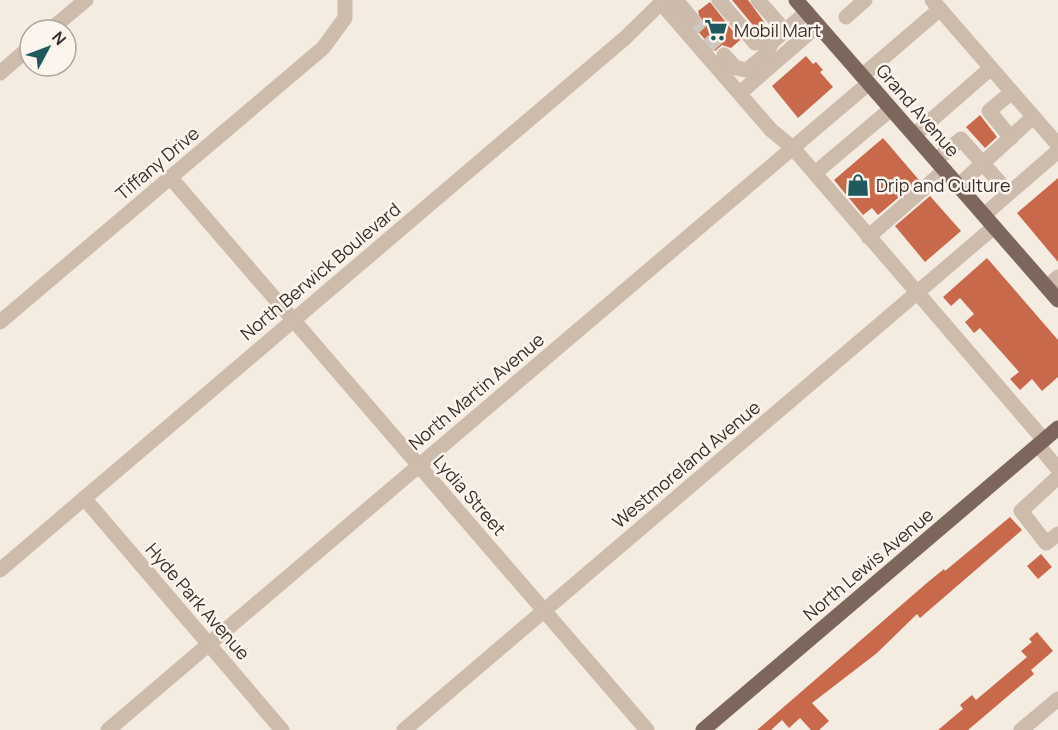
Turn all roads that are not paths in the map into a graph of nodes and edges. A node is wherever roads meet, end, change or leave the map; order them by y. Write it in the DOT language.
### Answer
graph roads {
  1 [pos="86,0"];
  2 [pos="345,0"];
  3 [pos="719,0"];
  4 [pos="758,0"];
  5 [pos="796,0"];
  6 [pos="865,0"];
  7 [pos="667,1"];
  8 [pos="936,4"];
  9 [pos="807,12"];
  10 [pos="846,17"];
  11 [pos="64,18"];
  12 [pos="693,19"];
  13 [pos="818,26"];
  14 [pos="779,36"];
  15 [pos="724,55"];
  16 [pos="18,57"];
  17 [pos="991,68"];
  18 [pos="0,73"];
  19 [pos="866,80"];
  20 [pos="1012,92"];
  21 [pos="740,93"];
  22 [pos="891,109"];
  23 [pos="1033,117"];
  24 [pos="914,135"];
  25 [pos="1011,138"];
  26 [pos="793,148"];
  27 [pos="1056,154"];
  28 [pos="983,164"];
  29 [pos="940,165"];
  30 [pos="815,173"];
  31 [pos="170,177"];
  32 [pos="958,186"];
  33 [pos="1009,193"];
  34 [pos="984,215"];
  35 [pos="994,227"];
  36 [pos="868,237"];
  37 [pos="1052,282"];
  38 [pos="917,293"];
  39 [pos="1058,300"];
  40 [pos="293,320"];
  41 [pos="0,322"];
  42 [pos="1058,428"];
  43 [pos="1041,443"];
  44 [pos="419,465"];
  45 [pos="1058,469"];
  46 [pos="1058,477"];
  47 [pos="84,498"];
  48 [pos="1058,534"];
  49 [pos="0,570"];
  50 [pos="544,610"];
  51 [pos="209,644"];
  52 [pos="1058,699"];
  53 [pos="108,730"];
  54 [pos="282,730"];
  55 [pos="404,730"];
  56 [pos="647,730"];
  57 [pos="703,730"];
  58 [pos="1022,730"];
  1 -- 11 [label="street"];
  2 -- 31 [label="street, Tiffany Drive"];
  3 -- 14 [label="street"];
  4 -- 14 [label="street"];
  5 -- 9 [label="main road, Grand Avenue"];
  6 -- 10 [label="street"];
  7 -- 12 [label="street"];
  7 -- 21 [label="street"];
  7 -- 40 [label="street, North Berwick Boulevard"];
  8 -- 17 [label="street"];
  8 -- 19 [label="street, North Martin Avenue"];
  9 -- 13 [label="main road, Grand Avenue"];
  9 -- 14 [label="street"];
  13 -- 19 [label="main road, Grand Avenue"];
  13 -- 21 [label="street"];
  14 -- 15 [label="street"];
  16 -- 18 [label="street"];
  17 -- 20 [label="street"];
  17 -- 24 [label="street"];
  19 -- 22 [label="main road, Grand Avenue"];
  19 -- 26 [label="street, North Martin Avenue"];
  20 -- 23 [label="street"];
  20 -- 25 [label="street"];
  21 -- 26 [label="street"];
  22 -- 24 [label="main road, Grand Avenue"];
  22 -- 30 [label="street"];
  23 -- 25 [label="street"];
  23 -- 27 [label="street"];
  24 -- 29 [label="main road, Grand Avenue"];
  25 -- 28 [label="street"];
  26 -- 30 [label="street"];
  26 -- 44 [label="street, North Martin Avenue"];
  27 -- 33 [label="street"];
  28 -- 29 [label="street"];
  28 -- 32 [label="street"];
  28 -- 33 [label="street"];
  29 -- 32 [label="main road, Grand Avenue"];
  29 -- 36 [label="street"];
  30 -- 36 [label="street"];
  31 -- 40 [label="street, Lydia Street"];
  31 -- 41 [label="street, Tiffany Drive"];
  32 -- 34 [label="main road, Grand Avenue"];
  33 -- 34 [label="street"];
  34 -- 35 [label="main road, Grand Avenue"];
  35 -- 37 [label="main road, Grand Avenue"];
  35 -- 38 [label="street, Westmoreland Avenue"];
  36 -- 38 [label="street"];
  37 -- 39 [label="main road, Grand Avenue"];
  38 -- 43 [label="street"];
  38 -- 50 [label="street, Westmoreland Avenue"];
  40 -- 44 [label="street, Lydia Street"];
  40 -- 47 [label="street, North Berwick Boulevard"];
  42 -- 43 [label="main road, North Lewis Avenue"];
  43 -- 45 [label="street"];
  43 -- 57 [label="main road, North Lewis Avenue"];
  44 -- 50 [label="street, Lydia Street"];
  44 -- 51 [label="street, North Martin Avenue"];
  46 -- 48 [label="street"];
  47 -- 49 [label="street, North Berwick Boulevard"];
  47 -- 51 [label="street, Hyde Park Avenue"];
  50 -- 55 [label="street, Westmoreland Avenue"];
  50 -- 56 [label="street, Lydia Street"];
  51 -- 53 [label="street, North Martin Avenue"];
  51 -- 54 [label="street, Hyde Park Avenue"];
  52 -- 58 [label="street"];
}
